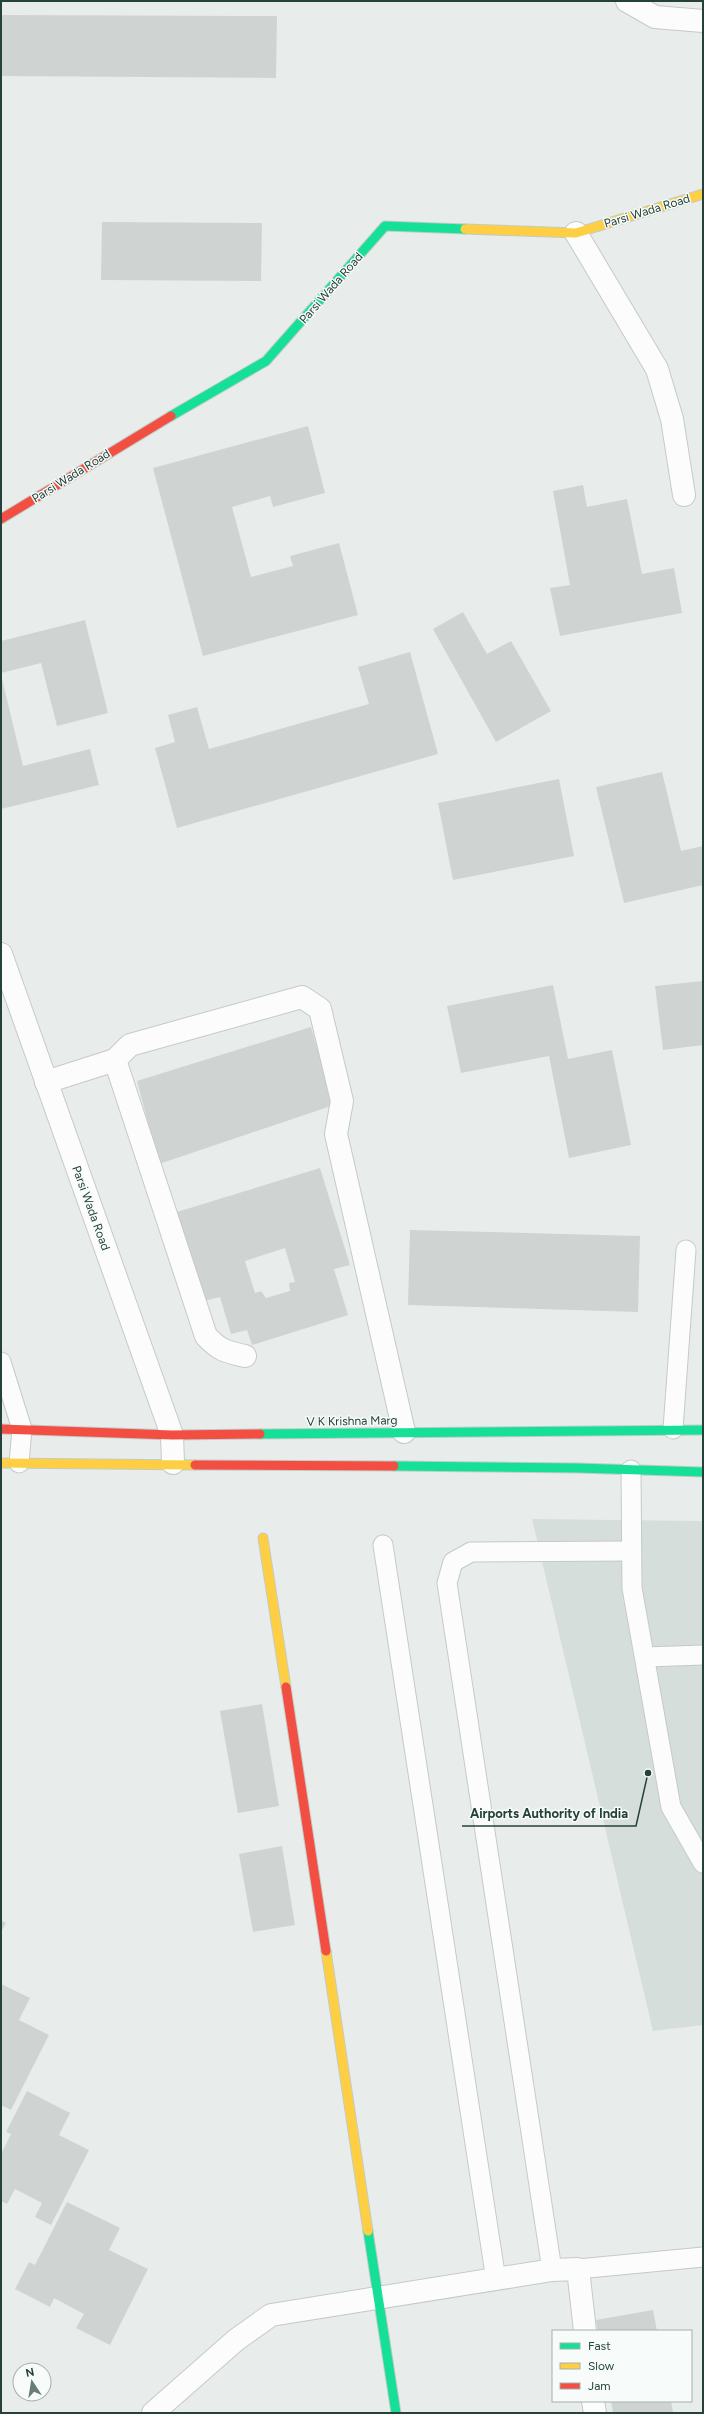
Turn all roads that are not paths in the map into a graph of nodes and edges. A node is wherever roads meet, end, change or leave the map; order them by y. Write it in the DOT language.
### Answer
graph roads {
  1 [pos="627,1"];
  2 [pos="703,21"];
  3 [pos="703,194"];
  4 [pos="576,233"];
  5 [pos="684,495"];
  6 [pos="1,519"];
  7 [pos="1,954"];
  8 [pos="115,1060"];
  9 [pos="46,1082"];
  10 [pos="686,1250"];
  11 [pos="245,1356"];
  12 [pos="1,1362"];
  13 [pos="1,1429"];
  14 [pos="22,1429"];
  15 [pos="673,1429"];
  16 [pos="703,1430"];
  17 [pos="404,1432"];
  18 [pos="172,1435"];
  19 [pos="10,1463"];
  20 [pos="173,1463"];
  21 [pos="631,1470"];
  22 [pos="703,1472"];
  23 [pos="263,1538"];
  24 [pos="383,1545"];
  25 [pos="631,1551"];
  26 [pos="703,1656"];
  27 [pos="645,1657"];
  28 [pos="703,1863"];
  29 [pos="703,2257"];
  30 [pos="578,2269"];
  31 [pos="552,2270"];
  32 [pos="496,2280"];
  33 [pos="378,2297"];
  34 [pos="585,2330"];
  35 [pos="593,2402"];
  36 [pos="153,2413"];
  37 [pos="396,2413"];
  38 [pos="595,2413"];
  1 -- 2 [label="street"];
  3 -- 4 [label="street, Parsi Wada Road"];
  4 -- 5 [label="street"];
  4 -- 6 [label="street, Parsi Wada Road"];
  7 -- 9 [label="street, Parsi Wada Road"];
  8 -- 9 [label="street"];
  8 -- 11 [label="street"];
  8 -- 17 [label="street"];
  9 -- 18 [label="street, Parsi Wada Road"];
  10 -- 15 [label="lane"];
  12 -- 14 [label="lane"];
  13 -- 14 [label="street, V K Krishna Marg"];
  14 -- 18 [label="street, V K Krishna Marg"];
  14 -- 19 [label="lane"];
  15 -- 16 [label="street, V K Krishna Marg"];
  15 -- 17 [label="street, V K Krishna Marg"];
  17 -- 18 [label="street, V K Krishna Marg"];
  18 -- 20 [label="street, Parsi Wada Road"];
  19 -- 20 [label="street"];
  20 -- 21 [label="street"];
  21 -- 22 [label="street"];
  21 -- 25 [label="lane"];
  23 -- 33 [label="street"];
  24 -- 32 [label="lane"];
  25 -- 27 [label="lane"];
  25 -- 31 [label="lane"];
  26 -- 27 [label="lane"];
  27 -- 28 [label="lane"];
  29 -- 30 [label="lane"];
  30 -- 31 [label="street"];
  30 -- 34 [label="street"];
  31 -- 32 [label="street"];
  32 -- 33 [label="street"];
  33 -- 36 [label="street"];
  33 -- 37 [label="street"];
  35 -- 38 [label="street"];
}
